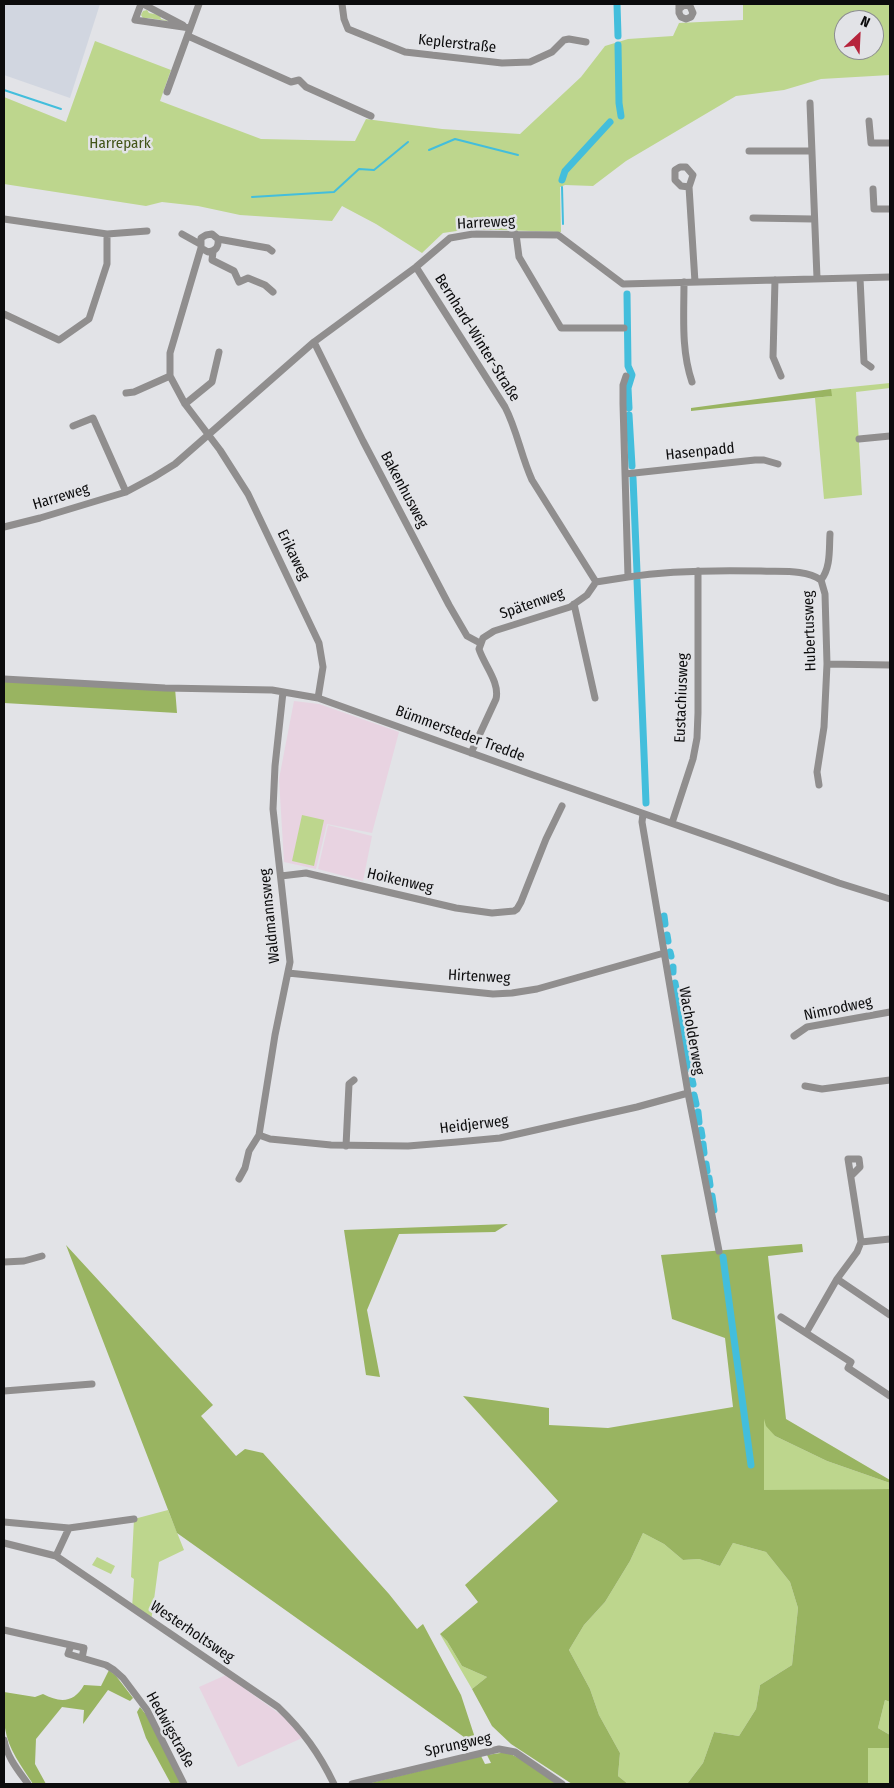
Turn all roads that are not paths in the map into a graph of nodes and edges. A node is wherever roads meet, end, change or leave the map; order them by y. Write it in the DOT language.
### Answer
graph roads {
  1 [pos="142,4"];
  2 [pos="199,4"];
  3 [pos="342,4"];
  4 [pos="189,32"];
  5 [pos="586,42"];
  6 [pos="167,92"];
  7 [pos="810,103"];
  8 [pos="371,116"];
  9 [pos="869,121"];
  10 [pos="890,143"];
  11 [pos="749,151"];
  12 [pos="811,151"];
  13 [pos="689,187"];
  14 [pos="873,189"];
  15 [pos="890,209"];
  16 [pos="753,218"];
  17 [pos="4,219"];
  18 [pos="813,219"];
  19 [pos="146,231"];
  20 [pos="107,234"];
  21 [pos="182,234"];
  22 [pos="516,234"];
  23 [pos="218,239"];
  24 [pos="201,246"];
  25 [pos="272,251"];
  26 [pos="213,252"];
  27 [pos="416,267"];
  28 [pos="890,277"];
  29 [pos="817,278"];
  30 [pos="860,278"];
  31 [pos="775,280"];
  32 [pos="684,282"];
  33 [pos="695,282"];
  34 [pos="273,292"];
  35 [pos="4,314"];
  36 [pos="624,328"];
  37 [pos="314,342"];
  38 [pos="219,352"];
  39 [pos="871,367"];
  40 [pos="170,376"];
  41 [pos="626,376"];
  42 [pos="781,376"];
  43 [pos="692,382"];
  44 [pos="126,393"];
  45 [pos="185,404"];
  46 [pos="73,426"];
  47 [pos="208,434"];
  48 [pos="890,436"];
  49 [pos="859,439"];
  50 [pos="778,464"];
  51 [pos="625,474"];
  52 [pos="126,492"];
  53 [pos="4,528"];
  54 [pos="830,534"];
  55 [pos="698,571"];
  56 [pos="628,577"];
  57 [pos="821,580"];
  58 [pos="596,582"];
  59 [pos="574,604"];
  60 [pos="480,643"];
  61 [pos="827,664"];
  62 [pos="890,665"];
  63 [pos="4,679"];
  64 [pos="283,692"];
  65 [pos="318,698"];
  66 [pos="595,698"];
  67 [pos="471,753"];
  68 [pos="819,786"];
  69 [pos="562,806"];
  70 [pos="643,814"];
  71 [pos="672,824"];
  72 [pos="280,876"];
  73 [pos="890,899"];
  74 [pos="664,953"];
  75 [pos="288,973"];
  76 [pos="890,1012"];
  77 [pos="794,1036"];
  78 [pos="354,1080"];
  79 [pos="890,1080"];
  80 [pos="805,1086"];
  81 [pos="688,1093"];
  82 [pos="259,1135"];
  83 [pos="346,1146"];
  84 [pos="851,1176"];
  85 [pos="239,1179"];
  86 [pos="890,1239"];
  87 [pos="861,1242"];
  88 [pos="719,1252"];
  89 [pos="42,1256"];
  90 [pos="4,1262"];
  91 [pos="837,1279"];
  92 [pos="890,1315"];
  93 [pos="781,1317"];
  94 [pos="806,1333"];
  95 [pos="92,1384"];
  96 [pos="4,1391"];
  97 [pos="890,1396"];
  98 [pos="134,1519"];
  99 [pos="4,1522"];
  100 [pos="69,1528"];
  101 [pos="4,1543"];
  102 [pos="56,1556"];
  103 [pos="4,1630"];
  104 [pos="4,1740"];
  105 [pos="28,1784"];
  106 [pos="184,1784"];
  107 [pos="334,1784"];
  108 [pos="352,1784"];
  109 [pos="562,1784"];
  1 -- 4 [label="street"];
  1 -- 4 [label="street"];
  2 -- 4 [label="street"];
  3 -- 5 [label="street, Keplerstraße"];
  4 -- 6 [label="street"];
  4 -- 8 [label="street"];
  7 -- 12 [label="street"];
  9 -- 10 [label="street"];
  11 -- 12 [label="street"];
  12 -- 18 [label="street"];
  13 -- 33 [label="street"];
  14 -- 15 [label="street"];
  16 -- 18 [label="street"];
  17 -- 20 [label="street"];
  18 -- 29 [label="street"];
  19 -- 20 [label="street"];
  20 -- 35 [label="street"];
  21 -- 24 [label="street"];
  22 -- 27 [label="street, Harreweg"];
  22 -- 32 [label="street, Harreweg"];
  22 -- 36 [label="street"];
  23 -- 24 [label="street"];
  23 -- 25 [label="street"];
  23 -- 26 [label="street"];
  24 -- 26 [label="street"];
  24 -- 40 [label="street"];
  26 -- 34 [label="street"];
  27 -- 37 [label="street, Harreweg"];
  27 -- 58 [label="street, Bernhard-Winter-Straße"];
  28 -- 30 [label="street, Harreweg"];
  29 -- 30 [label="street, Harreweg"];
  29 -- 31 [label="street, Harreweg"];
  30 -- 39 [label="street"];
  31 -- 33 [label="street, Harreweg"];
  31 -- 42 [label="street"];
  32 -- 33 [label="street, Harreweg"];
  32 -- 43 [label="street"];
  37 -- 47 [label="street, Harreweg"];
  37 -- 60 [label="street, Bakenhusweg"];
  38 -- 45 [label="street"];
  40 -- 44 [label="street"];
  40 -- 45 [label="street, Erikaweg"];
  41 -- 51 [label="street"];
  45 -- 47 [label="street, Erikaweg"];
  46 -- 52 [label="street"];
  47 -- 52 [label="street, Harreweg"];
  47 -- 65 [label="street, Erikaweg"];
  48 -- 49 [label="street"];
  50 -- 51 [label="street, Hasenpadd"];
  51 -- 56 [label="street"];
  52 -- 53 [label="street, Harreweg"];
  54 -- 57 [label="street"];
  55 -- 56 [label="street, Hubertusweg"];
  55 -- 57 [label="street, Hubertusweg"];
  55 -- 71 [label="street, Eustachiusweg"];
  56 -- 58 [label="street"];
  57 -- 61 [label="street, Hubertusweg"];
  58 -- 59 [label="street, Spätenweg"];
  59 -- 60 [label="street, Spätenweg"];
  59 -- 66 [label="street"];
  60 -- 67 [label="street"];
  61 -- 62 [label="street"];
  61 -- 68 [label="street, Hubertusweg"];
  63 -- 64 [label="street, Bümmersteder Tredde"];
  64 -- 65 [label="street, Bümmersteder Tredde"];
  64 -- 72 [label="street, Waldmannsweg"];
  65 -- 67 [label="street, Bümmersteder Tredde"];
  67 -- 70 [label="street, Bümmersteder Tredde"];
  69 -- 72 [label="street, Hoikenweg"];
  70 -- 71 [label="street, Bümmersteder Tredde"];
  70 -- 74 [label="street, Wacholderweg"];
  71 -- 73 [label="street, Bümmersteder Tredde"];
  72 -- 75 [label="street, Waldmannsweg"];
  74 -- 75 [label="street, Hirtenweg"];
  74 -- 81 [label="street, Wacholderweg"];
  75 -- 82 [label="street, Waldmannsweg"];
  76 -- 77 [label="street, Nimrodweg"];
  78 -- 83 [label="street"];
  79 -- 80 [label="street"];
  81 -- 83 [label="street, Heidjerweg"];
  81 -- 88 [label="street, Wacholderweg"];
  82 -- 83 [label="street, Heidjerweg"];
  82 -- 85 [label="street"];
  84 -- 87 [label="street"];
  86 -- 87 [label="street"];
  87 -- 91 [label="street"];
  89 -- 90 [label="street"];
  91 -- 92 [label="street"];
  91 -- 94 [label="street"];
  93 -- 94 [label="street"];
  94 -- 97 [label="street"];
  95 -- 96 [label="street"];
  98 -- 100 [label="street"];
  99 -- 100 [label="street"];
  100 -- 102 [label="street"];
  101 -- 102 [label="street, Westerholtsweg"];
  102 -- 107 [label="street, Westerholtsweg"];
  103 -- 106 [label="street, Hedwigstraße"];
  104 -- 105 [label="street"];
  108 -- 109 [label="street, Sprungweg"];
}
